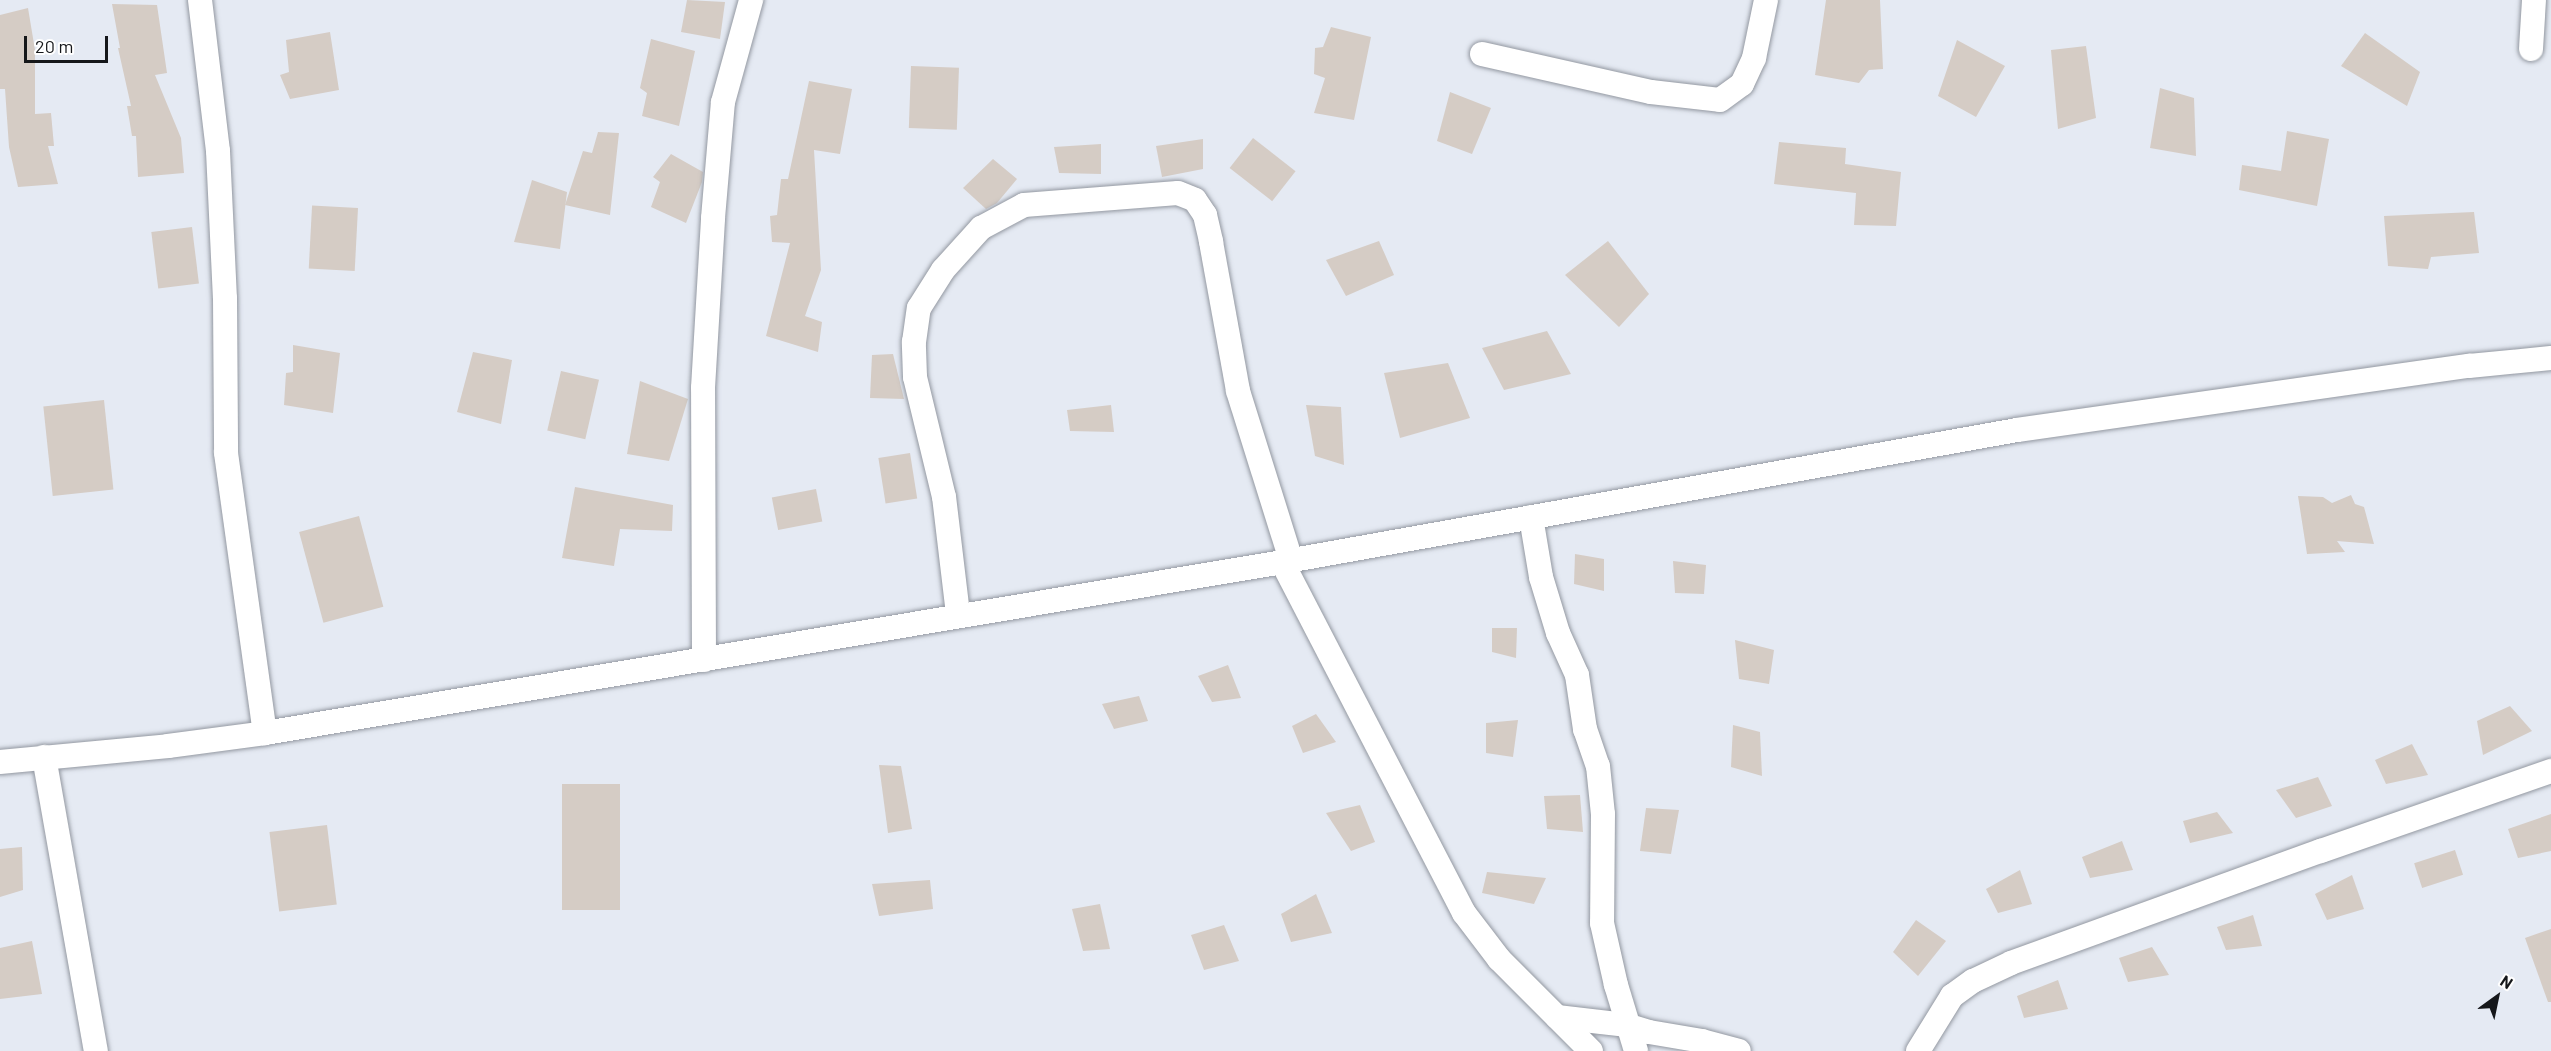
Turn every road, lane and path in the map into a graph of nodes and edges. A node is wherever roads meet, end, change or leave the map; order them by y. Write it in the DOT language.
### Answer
graph roads {
  1 [pos="200,0"];
  2 [pos="750,0"];
  3 [pos="1766,0"];
  4 [pos="2534,0"];
  5 [pos="2531,49"];
  6 [pos="1482,54"];
  7 [pos="2551,358"];
  8 [pos="1531,517"];
  9 [pos="1286,561"];
  10 [pos="958,614"];
  11 [pos="704,660"];
  12 [pos="265,733"];
  13 [pos="44,757"];
  14 [pos="0,762"];
  15 [pos="2551,771"];
  16 [pos="1557,1017"];
  17 [pos="1626,1025"];
  18 [pos="96,1051"];
  19 [pos="1591,1051"];
  20 [pos="1636,1051"];
  21 [pos="1739,1051"];
  22 [pos="1918,1051"];
  1 -- 12 [label="street"];
  2 -- 11 [label="street"];
  3 -- 6 [label="street"];
  4 -- 5 [label="street"];
  7 -- 8 [label="street"];
  8 -- 9 [label="street"];
  8 -- 17 [label="street"];
  9 -- 10 [label="street"];
  9 -- 10 [label="street"];
  9 -- 16 [label="street"];
  10 -- 11 [label="street"];
  11 -- 12 [label="street"];
  12 -- 13 [label="street"];
  13 -- 14 [label="street"];
  13 -- 18 [label="street"];
  15 -- 22 [label="street"];
  16 -- 17 [label="street"];
  16 -- 19 [label="street"];
  17 -- 20 [label="street"];
  17 -- 21 [label="street"];
}
